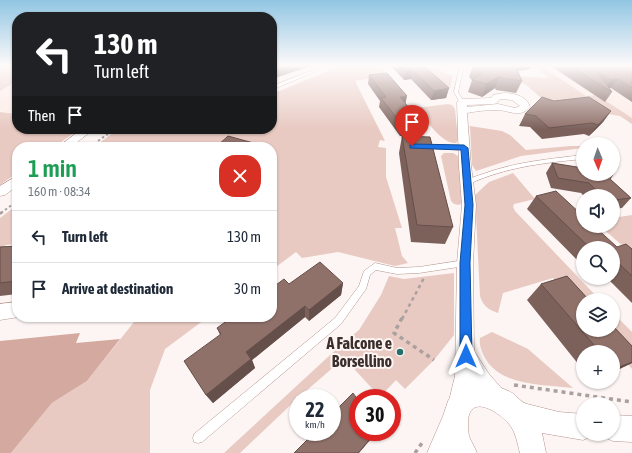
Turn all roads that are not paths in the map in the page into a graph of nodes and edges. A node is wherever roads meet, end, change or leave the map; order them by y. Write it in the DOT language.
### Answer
graph roads {
  1 [pos="457,87"];
  2 [pos="462,106"];
  3 [pos="82,134"];
  4 [pos="71,142"];
  5 [pos="414,146"];
  6 [pos="464,148"];
  7 [pos="576,158"];
  8 [pos="467,183"];
  9 [pos="12,184"];
  10 [pos="0,192"];
  11 [pos="465,263"];
  12 [pos="12,311"];
  13 [pos="0,312"];
  14 [pos="466,356"];
  15 [pos="496,397"];
  16 [pos="519,414"];
  17 [pos="455,415"];
  18 [pos="576,427"];
  19 [pos="620,428"];
  20 [pos="632,429"];
  21 [pos="198,438"];
  22 [pos="434,444"];
  23 [pos="464,453"];
  24 [pos="533,453"];
  1 -- 2 [label="lane"];
  2 -- 2 [label="street"];
  2 -- 6 [label="street"];
  3 -- 4 [label="street"];
  5 -- 6 [label="lane"];
  6 -- 8 [label="street"];
  7 -- 8 [label="lane"];
  8 -- 11 [label="street"];
  9 -- 10 [label="street"];
  11 -- 14 [label="street"];
  11 -- 21 [label="lane"];
  12 -- 13 [label="street"];
  14 -- 15 [label="street"];
  14 -- 17 [label="street"];
  15 -- 16 [label="street"];
  15 -- 17 [label="street"];
  16 -- 18 [label="street"];
  16 -- 24 [label="street"];
  17 -- 22 [label="street"];
  17 -- 23 [label="street"];
  19 -- 20 [label="street"];
}
